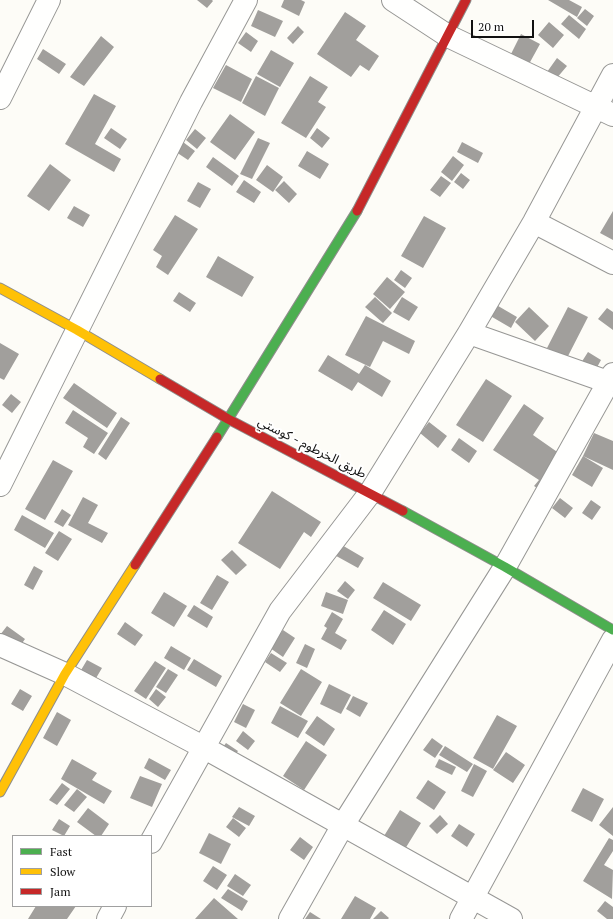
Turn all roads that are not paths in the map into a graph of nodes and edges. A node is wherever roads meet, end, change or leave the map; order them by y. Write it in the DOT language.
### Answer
graph roads {
  1 [pos="49,0"];
  2 [pos="246,0"];
  3 [pos="393,0"];
  4 [pos="466,0"];
  5 [pos="448,36"];
  6 [pos="613,75"];
  7 [pos="0,98"];
  8 [pos="605,111"];
  9 [pos="534,222"];
  10 [pos="613,263"];
  11 [pos="0,288"];
  12 [pos="77,330"];
  13 [pos="469,333"];
  14 [pos="611,378"];
  15 [pos="228,420"];
  16 [pos="0,485"];
  17 [pos="370,493"];
  18 [pos="505,567"];
  19 [pos="613,630"];
  20 [pos="613,640"];
  21 [pos="0,645"];
  22 [pos="65,674"];
  23 [pos="203,747"];
  24 [pos="0,792"];
  25 [pos="343,825"];
  26 [pos="152,840"];
  27 [pos="472,898"];
  28 [pos="114,907"];
  29 [pos="108,919"];
  30 [pos="290,919"];
  31 [pos="461,919"];
  32 [pos="511,919"];
  1 -- 7 [label="street"];
  2 -- 12 [label="street"];
  3 -- 5 [label="street"];
  4 -- 5 [label="main road"];
  5 -- 8 [label="street"];
  5 -- 15 [label="main road"];
  6 -- 8 [label="street"];
  8 -- 9 [label="street"];
  9 -- 10 [label="street"];
  9 -- 13 [label="street"];
  11 -- 12 [label="main road, طريق الخرطوم - كوستي"];
  12 -- 15 [label="main road, طريق الخرطوم - كوستي"];
  12 -- 16 [label="street"];
  13 -- 14 [label="street"];
  13 -- 17 [label="street"];
  14 -- 18 [label="street"];
  15 -- 17 [label="main road, طريق الخرطوم - كوستي"];
  15 -- 22 [label="main road"];
  17 -- 18 [label="main road, طريق الخرطوم - كوستي"];
  17 -- 23 [label="street"];
  18 -- 19 [label="main road, طريق الخرطوم - كوستي"];
  18 -- 25 [label="street"];
  20 -- 27 [label="street"];
  21 -- 22 [label="street"];
  22 -- 23 [label="street"];
  22 -- 24 [label="main road"];
  23 -- 25 [label="street"];
  23 -- 26 [label="street"];
  25 -- 27 [label="street"];
  25 -- 30 [label="street"];
  27 -- 31 [label="street"];
  27 -- 32 [label="street"];
  28 -- 29 [label="street"];
}
